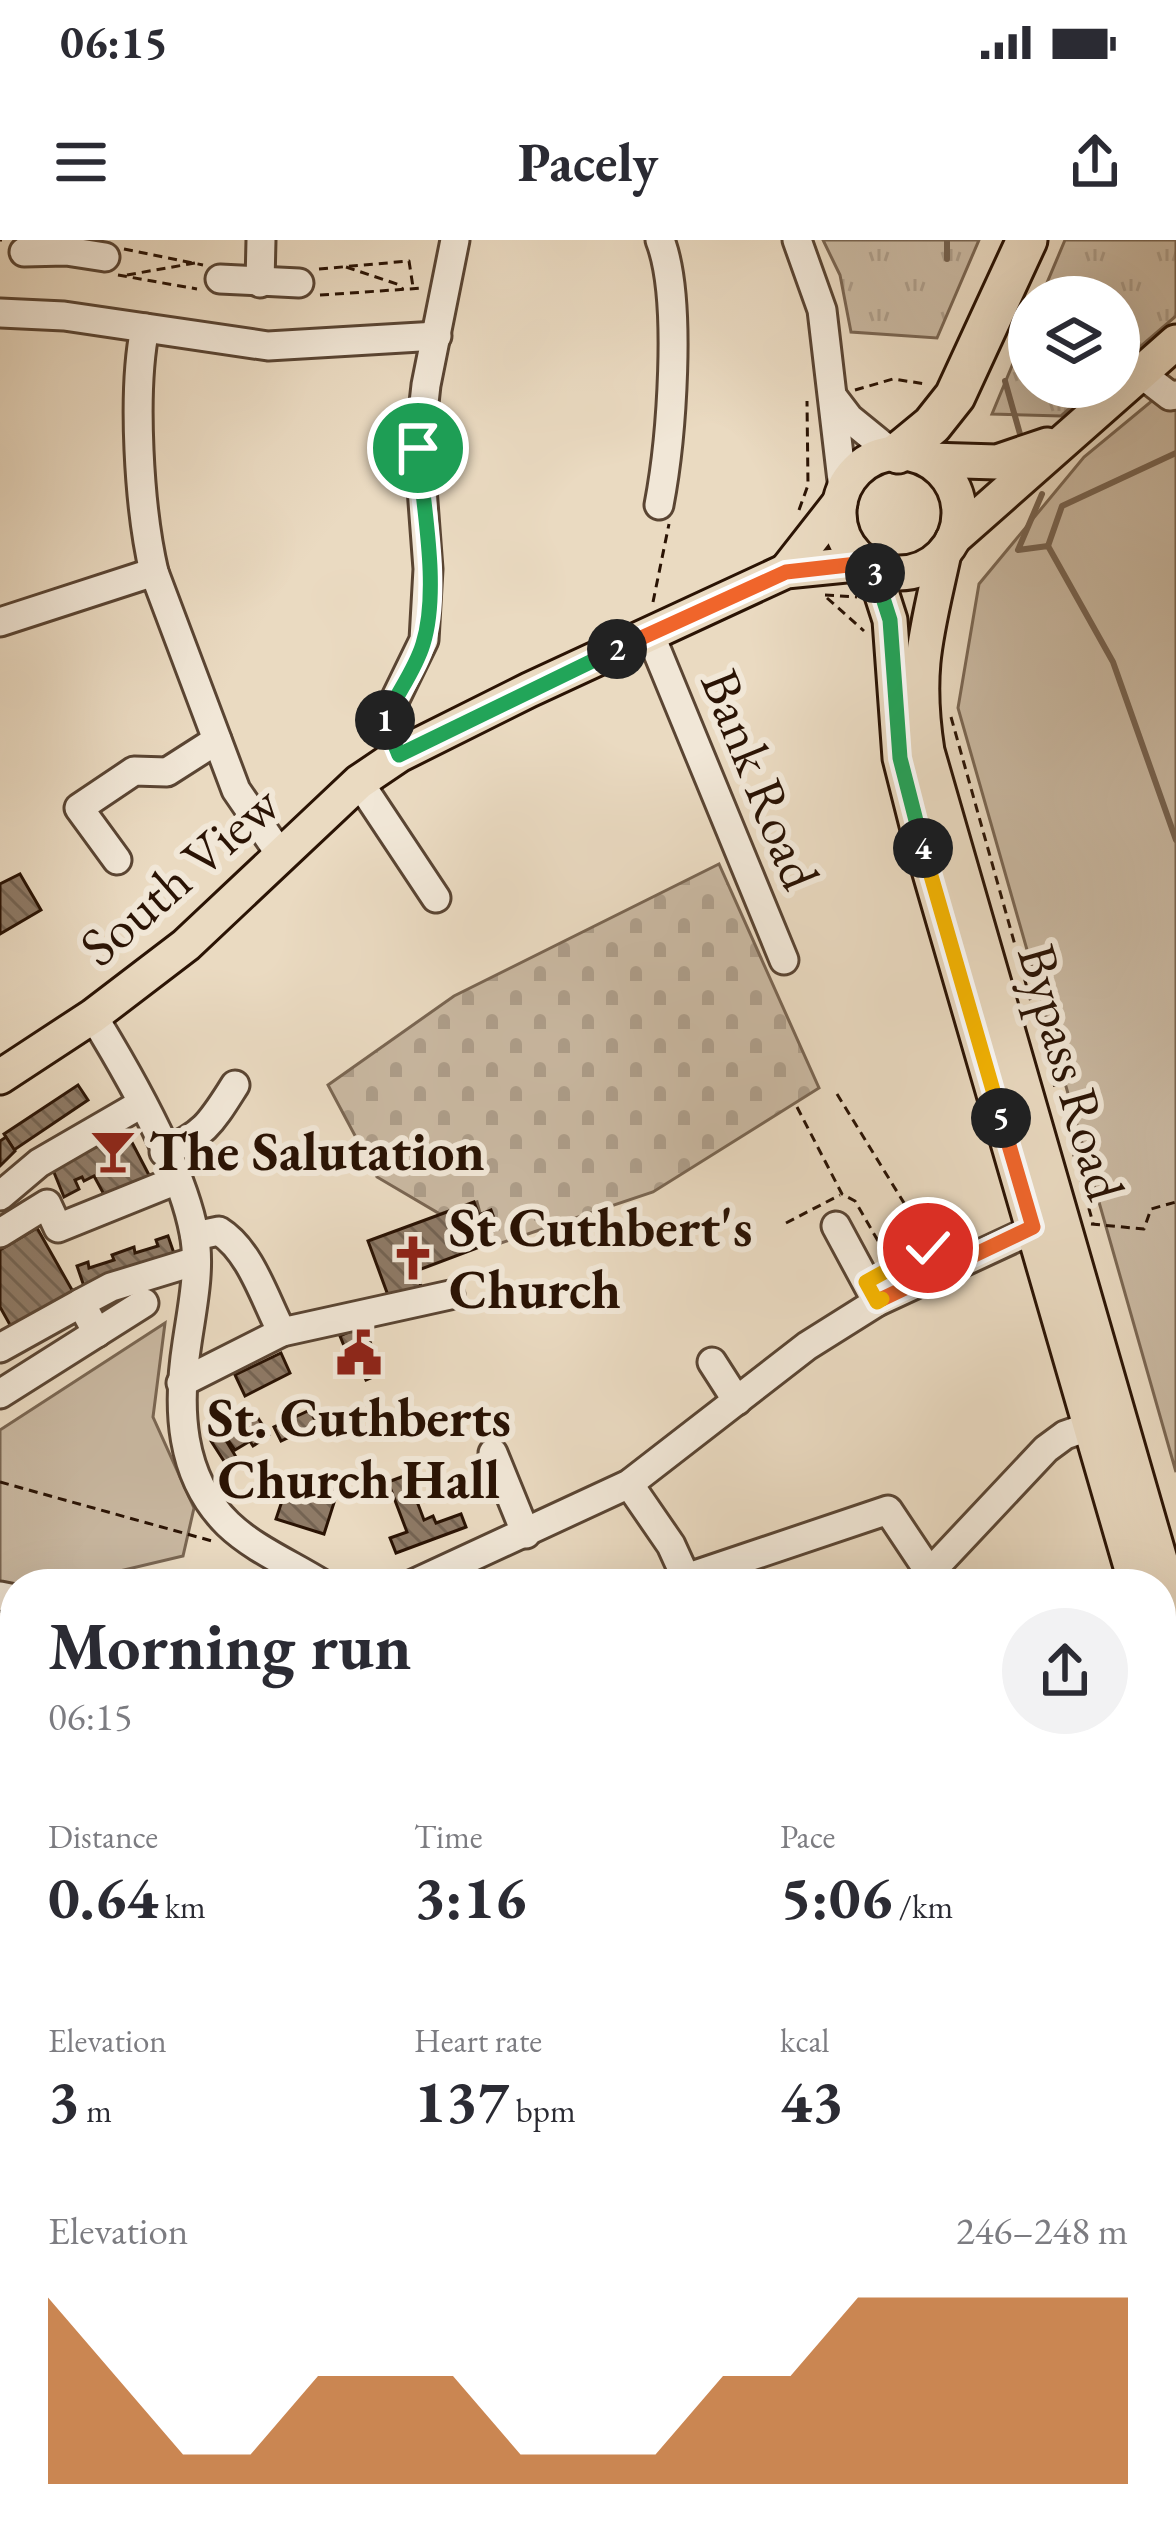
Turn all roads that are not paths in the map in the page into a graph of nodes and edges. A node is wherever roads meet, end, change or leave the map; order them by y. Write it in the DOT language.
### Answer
graph roads {
  1 [pos="261,240"];
  2 [pos="455,240"];
  3 [pos="660,240"];
  4 [pos="797,240"];
  5 [pos="1028,240"];
  6 [pos="8,244"];
  7 [pos="67,246"];
  8 [pos="115,260"];
  9 [pos="209,269"];
  10 [pos="304,276"];
  11 [pos="260,283"];
  12 [pos="0,313"];
  13 [pos="145,328"];
  14 [pos="437,336"];
  15 [pos="1175,343"];
  16 [pos="1140,371"];
  17 [pos="1140,373"];
  18 [pos="1176,395"];
  19 [pos="833,397"];
  20 [pos="1097,408"];
  21 [pos="1065,436"];
  22 [pos="906,455"];
  23 [pos="842,496"];
  24 [pos="659,505"];
  25 [pos="949,546"];
  26 [pos="869,565"];
  27 [pos="154,572"];
  28 [pos="786,572"];
  29 [pos="0,622"];
  30 [pos="650,634"];
  31 [pos="217,740"];
  32 [pos="399,755"];
  33 [pos="359,782"];
  34 [pos="282,857"];
  35 [pos="117,860"];
  36 [pos="436,898"];
  37 [pos="784,960"];
  38 [pos="93,1016"];
  39 [pos="0,1077"];
  40 [pos="240,1083"];
  41 [pos="141,1104"];
  42 [pos="164,1152"];
  43 [pos="177,1180"];
  44 [pos="0,1196"];
  45 [pos="1068,1224"];
  46 [pos="836,1226"];
  47 [pos="0,1233"];
  48 [pos="196,1248"];
  49 [pos="872,1292"];
  50 [pos="450,1295"];
  51 [pos="81,1303"];
  52 [pos="144,1303"];
  53 [pos="282,1332"];
  54 [pos="97,1333"];
  55 [pos="11,1341"];
  56 [pos="712,1362"];
  57 [pos="43,1367"];
  58 [pos="181,1383"];
  59 [pos="0,1394"];
  60 [pos="737,1401"];
  61 [pos="1091,1426"];
  62 [pos="494,1453"];
  63 [pos="629,1484"];
  64 [pos="526,1534"];
  65 [pos="297,1569"];
  66 [pos="447,1569"];
  67 [pos="682,1569"];
  68 [pos="713,1569"];
  69 [pos="920,1569"];
  70 [pos="934,1569"];
  71 [pos="1131,1569"];
  72 [pos="1163,1569"];
  1 -- 11 [label="street"];
  2 -- 14 [label="street"];
  3 -- 24 [label="street"];
  4 -- 19 [label="street"];
  5 -- 22 [label="highway"];
  6 -- 7 [label="street"];
  7 -- 8 [label="street"];
  9 -- 11 [label="street"];
  10 -- 11 [label="street"];
  12 -- 13 [label="street"];
  13 -- 14 [label="street"];
  13 -- 27 [label="street"];
  14 -- 32 [label="street"];
  15 -- 16 [label="main road"];
  17 -- 18 [label="street"];
  19 -- 22 [label="street"];
  19 -- 23 [label="street"];
  20 -- 21 [label="main road"];
  21 -- 22 [label="main road"];
  21 -- 25 [label="main road"];
  22 -- 23 [label="main road"];
  22 -- 25 [label="main road"];
  23 -- 26 [label="main road"];
  23 -- 28 [label="main road"];
  25 -- 26 [label="main road"];
  25 -- 45 [label="main road, Bypass Road"];
  26 -- 28 [label="main road"];
  26 -- 45 [label="main road, Bypass Road"];
  27 -- 29 [label="street"];
  27 -- 31 [label="street"];
  28 -- 30 [label="main road, South View"];
  30 -- 32 [label="main road, South View"];
  30 -- 37 [label="street, Bank Road"];
  31 -- 34 [label="street"];
  31 -- 35 [label="street"];
  32 -- 33 [label="main road, South View"];
  33 -- 34 [label="main road, South View"];
  33 -- 36 [label="street"];
  34 -- 38 [label="main road, South View"];
  38 -- 39 [label="main road, South View"];
  38 -- 41 [label="street"];
  40 -- 42 [label="street"];
  41 -- 42 [label="street"];
  41 -- 44 [label="street"];
  42 -- 43 [label="street"];
  43 -- 47 [label="street"];
  43 -- 48 [label="street"];
  45 -- 49 [label="street"];
  45 -- 61 [label="main road, Bypass Road"];
  45 -- 72 [label="main road, Bypass Road"];
  46 -- 49 [label="street"];
  48 -- 51 [label="street"];
  48 -- 53 [label="street"];
  48 -- 58 [label="street"];
  49 -- 60 [label="street"];
  50 -- 53 [label="street"];
  51 -- 54 [label="street"];
  51 -- 55 [label="street"];
  52 -- 54 [label="street"];
  53 -- 58 [label="street"];
  54 -- 57 [label="street"];
  55 -- 57 [label="street"];
  56 -- 60 [label="street"];
  57 -- 59 [label="street"];
  58 -- 65 [label="street"];
  60 -- 63 [label="street"];
  61 -- 70 [label="street"];
  61 -- 71 [label="main road, Bypass Road"];
  62 -- 64 [label="street"];
  63 -- 64 [label="street"];
  63 -- 67 [label="street"];
  64 -- 66 [label="street"];
  68 -- 69 [label="street"];
}
